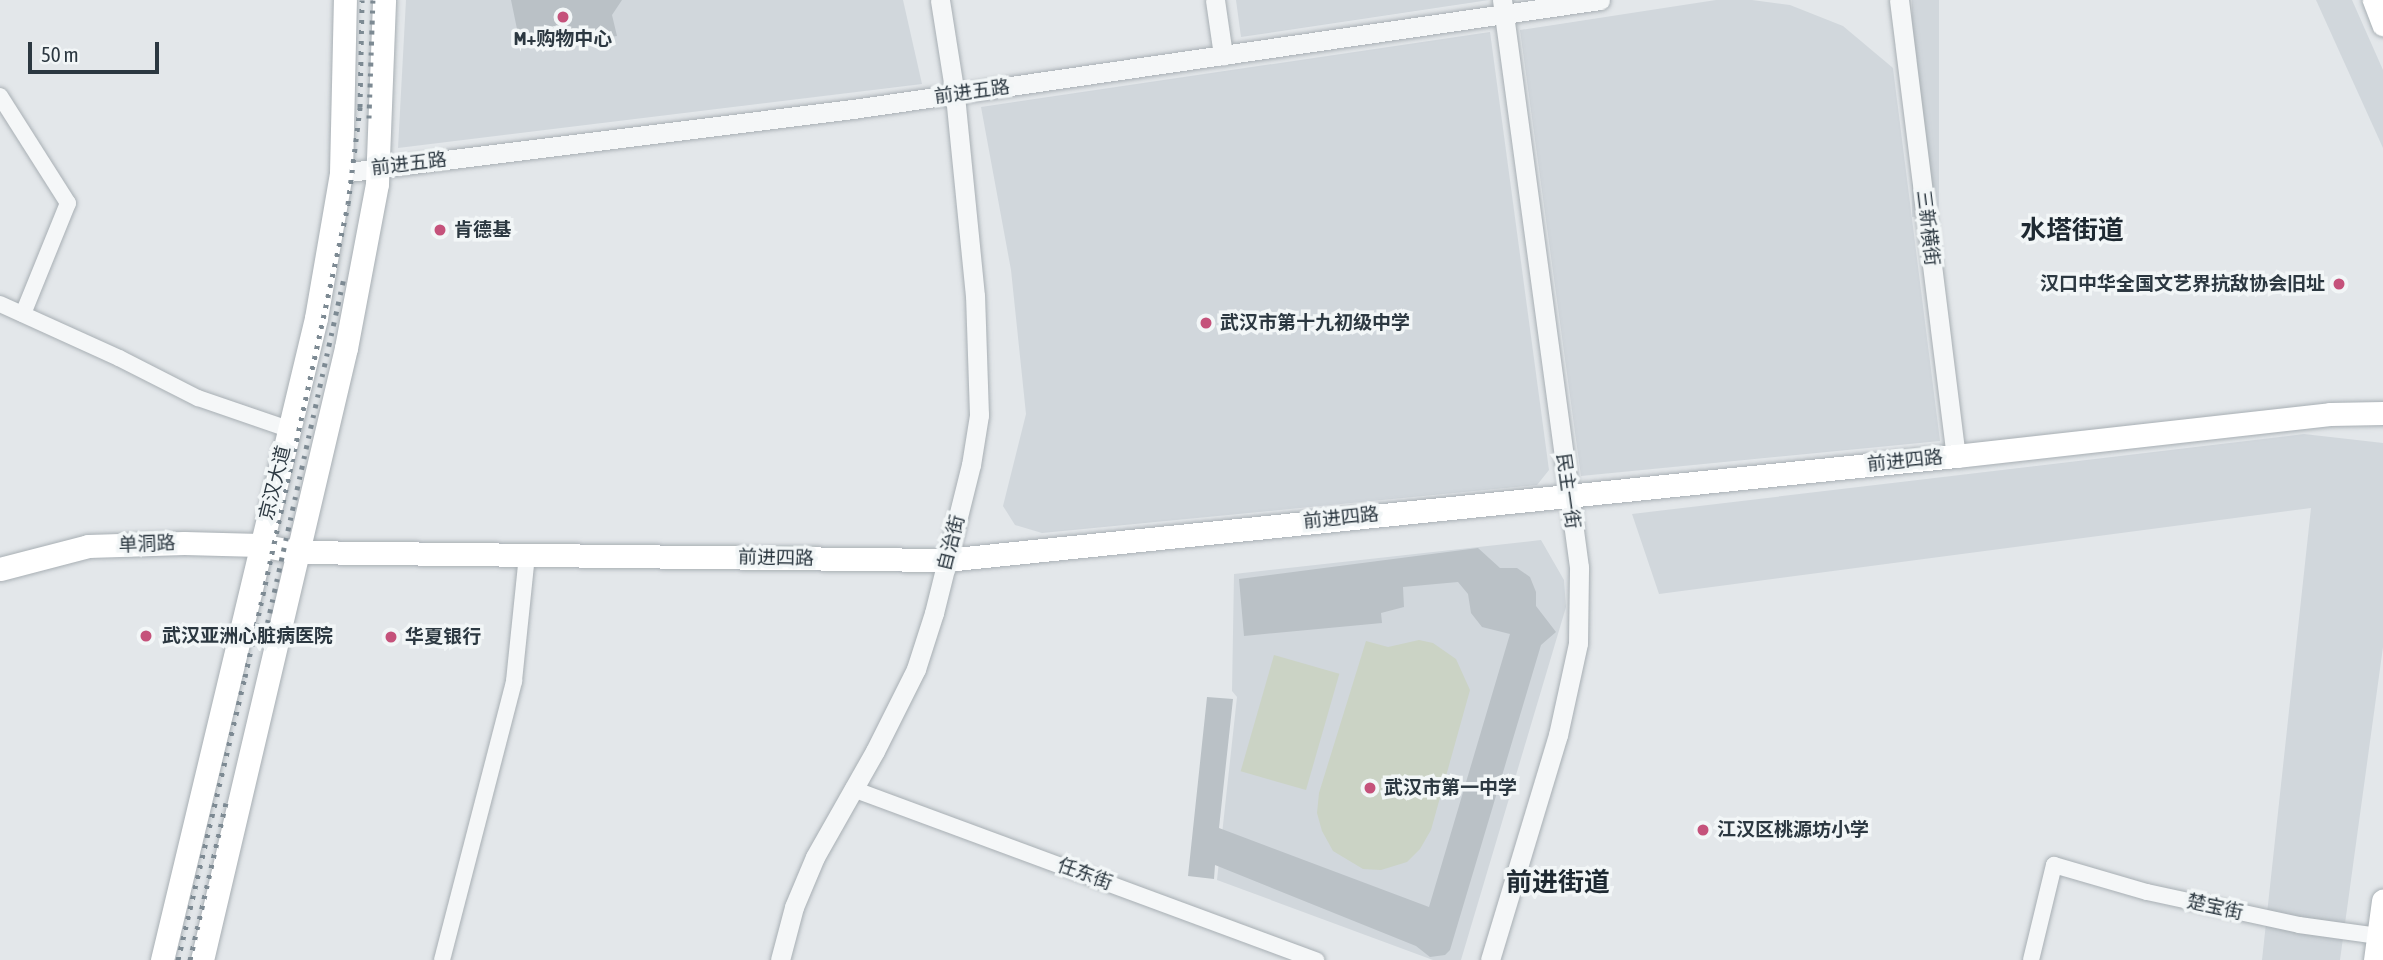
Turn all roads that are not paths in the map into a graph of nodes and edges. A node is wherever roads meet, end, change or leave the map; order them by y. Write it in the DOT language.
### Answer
graph roads {
  1 [pos="345,0"];
  2 [pos="384,0"];
  3 [pos="940,0"];
  4 [pos="1215,0"];
  5 [pos="1600,0"];
  6 [pos="1899,0"];
  7 [pos="2374,0"];
  8 [pos="1503,7"];
  9 [pos="2383,24"];
  10 [pos="1223,55"];
  11 [pos="955,94"];
  12 [pos="0,96"];
  13 [pos="378,168"];
  14 [pos="341,173"];
  15 [pos="0,304"];
  16 [pos="23,314"];
  17 [pos="2383,413"];
  18 [pos="288,429"];
  19 [pos="1956,456"];
  20 [pos="1568,495"];
  21 [pos="260,545"];
  22 [pos="296,552"];
  23 [pos="527,556"];
  24 [pos="946,560"];
  25 [pos="0,569"];
  26 [pos="853,789"];
  27 [pos="2383,901"];
  28 [pos="2378,936"];
  29 [pos="162,960"];
  30 [pos="202,960"];
  31 [pos="442,960"];
  32 [pos="780,960"];
  33 [pos="1316,960"];
  34 [pos="1490,960"];
  35 [pos="2031,960"];
  36 [pos="2375,960"];
  1 -- 14 [label="main road, 京汉大道"];
  2 -- 13 [label="main road, 京汉大道"];
  3 -- 11 [label="street, 自治街"];
  4 -- 10 [label="street"];
  5 -- 8 [label="street, 前进五路"];
  6 -- 19 [label="street, 三新横街"];
  7 -- 9 [label="main road"];
  8 -- 10 [label="street, 前进五路"];
  8 -- 20 [label="street, 民主一街"];
  10 -- 11 [label="street, 前进五路"];
  11 -- 13 [label="street, 前进五路"];
  11 -- 24 [label="street, 自治街"];
  12 -- 16 [label="street"];
  13 -- 14 [label="street, 前进五路"];
  13 -- 22 [label="main road, 京汉大道"];
  14 -- 18 [label="main road, 京汉大道"];
  15 -- 16 [label="street"];
  16 -- 18 [label="street"];
  17 -- 19 [label="main road, 前进四路"];
  18 -- 21 [label="main road, 京汉大道"];
  19 -- 20 [label="main road, 前进四路"];
  20 -- 24 [label="main road, 前进四路"];
  20 -- 34 [label="street, 民主一街"];
  21 -- 22 [label="main road, 单洞路"];
  21 -- 25 [label="main road, 单洞路"];
  21 -- 29 [label="main road, 京汉大道"];
  22 -- 23 [label="main road, 前进四路"];
  22 -- 30 [label="main road, 京汉大道"];
  23 -- 24 [label="main road, 前进四路"];
  23 -- 31 [label="street"];
  24 -- 26 [label="street, 自治街"];
  26 -- 32 [label="street, 自治街"];
  26 -- 33 [label="street, 任东街"];
  27 -- 28 [label="main road"];
  28 -- 35 [label="street, 楚宝街"];
  28 -- 36 [label="main road"];
}
